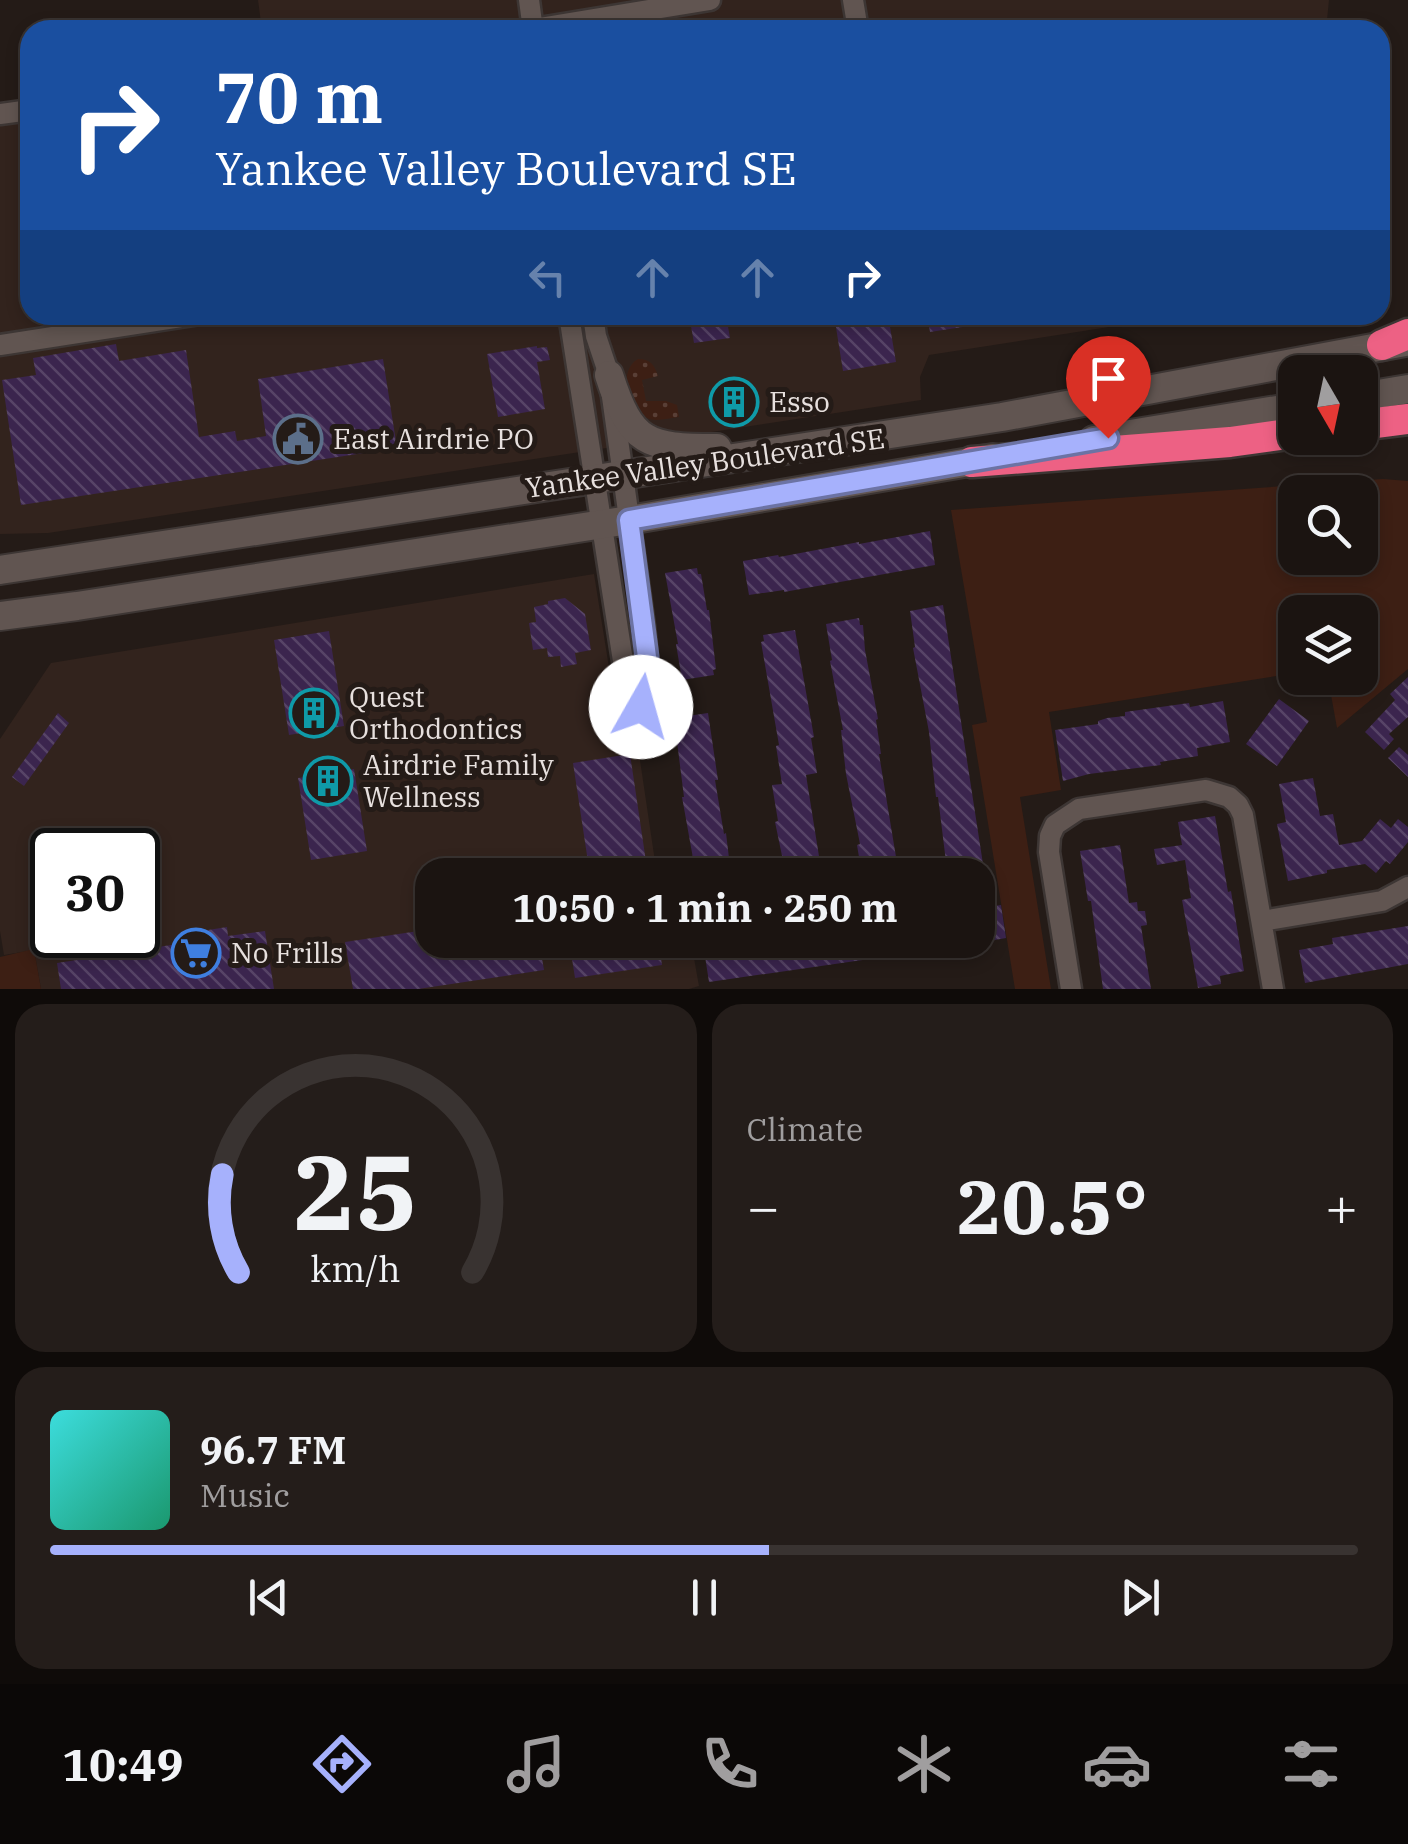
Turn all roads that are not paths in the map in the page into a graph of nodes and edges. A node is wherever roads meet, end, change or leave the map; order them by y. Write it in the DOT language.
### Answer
graph roads {
  1 [pos="710,0"];
  2 [pos="591,20"];
  3 [pos="129,325"];
  4 [pos="571,325"];
  5 [pos="594,325"];
  6 [pos="1400,340"];
  7 [pos="0,345"];
  8 [pos="609,375"];
  9 [pos="1408,389"];
  10 [pos="1378,394"];
  11 [pos="1278,411"];
  12 [pos="1408,419"];
  13 [pos="1378,423"];
  14 [pos="1278,435"];
  15 [pos="812,448"];
  16 [pos="972,462"];
  17 [pos="623,476"];
  18 [pos="594,480"];
  19 [pos="629,520"];
  20 [pos="601,524"];
  21 [pos="0,550"];
  22 [pos="124,551"];
  23 [pos="0,570"];
  24 [pos="77,606"];
  25 [pos="0,616"];
  26 [pos="0,635"];
  27 [pos="1408,887"];
  28 [pos="1262,922"];
  29 [pos="1070,989"];
  30 [pos="1273,989"];
  1 -- 2 [label="street"];
  3 -- 7 [label="street"];
  4 -- 18 [label="street"];
  5 -- 8 [label="street"];
  6 -- 15 [label="main road, Yankee Valley Boulevard SE"];
  8 -- 15 [label="main road"];
  8 -- 17 [label="street"];
  9 -- 10 [label="main road"];
  11 -- 16 [label="main road, Yankee Valley Boulevard SE"];
  12 -- 13 [label="highway"];
  14 -- 16 [label="highway"];
  15 -- 17 [label="main road, Yankee Valley Boulevard SE"];
  16 -- 19 [label="main road, Yankee Valley Boulevard SE"];
  17 -- 18 [label="main road, Yankee Valley Boulevard SE"];
  17 -- 19 [label="street"];
  18 -- 20 [label="street"];
  18 -- 22 [label="main road, Yankee Valley Boulevard SE"];
  19 -- 20 [label="main road, Yankee Valley Boulevard SE"];
  19 -- 20 [label="street"];
  20 -- 24 [label="main road, Yankee Valley Boulevard SE"];
  21 -- 22 [label="main road"];
  22 -- 23 [label="main road, Yankee Valley Boulevard SE"];
  24 -- 25 [label="main road, Yankee Valley Boulevard SE"];
  24 -- 26 [label="main road"];
  27 -- 28 [label="street"];
  28 -- 29 [label="street"];
  28 -- 30 [label="street"];
}
